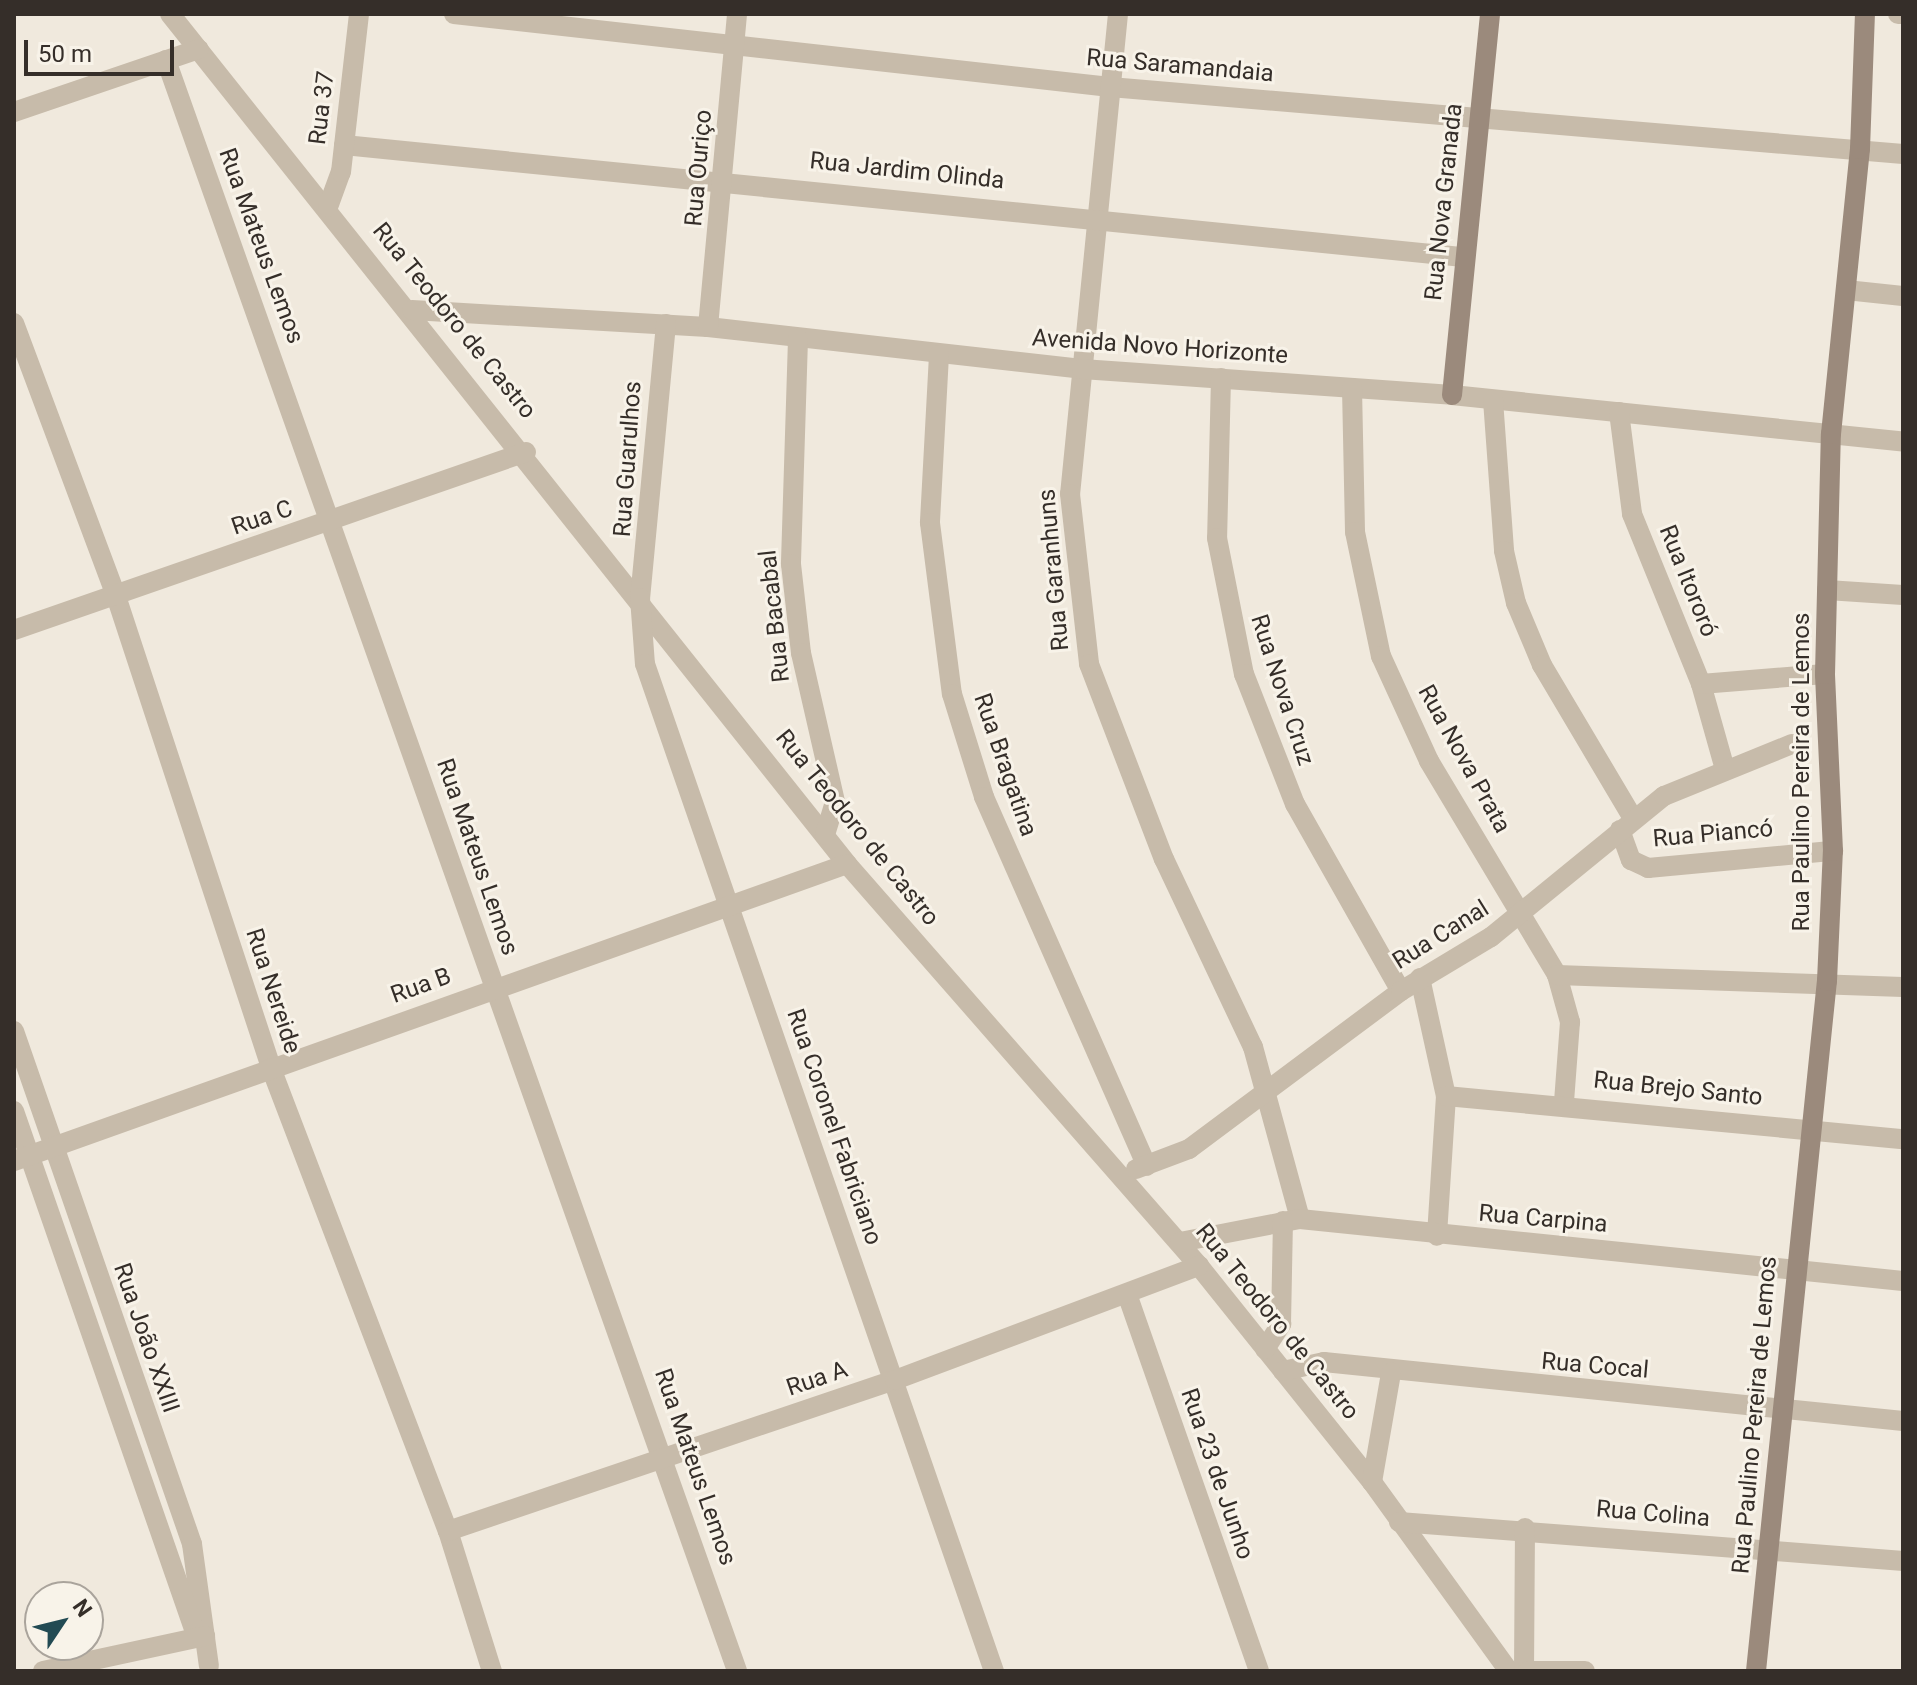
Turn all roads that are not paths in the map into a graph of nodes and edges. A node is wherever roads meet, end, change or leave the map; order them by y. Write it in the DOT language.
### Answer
graph roads {
  1 [pos="170,14"];
  2 [pos="359,14"];
  3 [pos="454,14"];
  4 [pos="737,14"];
  5 [pos="1118,14"];
  6 [pos="1490,14"];
  7 [pos="1865,14"];
  8 [pos="734,43"];
  9 [pos="199,49"];
  10 [pos="166,60"];
  11 [pos="1110,87"];
  12 [pos="14,112"];
  13 [pos="1479,120"];
  14 [pos="344,145"];
  15 [pos="1860,149"];
  16 [pos="1903,154"];
  17 [pos="726,179"];
  18 [pos="328,207"];
  19 [pos="1103,217"];
  20 [pos="1463,257"];
  21 [pos="1846,290"];
  22 [pos="1903,296"];
  23 [pos="412,310"];
  24 [pos="14,323"];
  25 [pos="666,324"];
  26 [pos="708,327"];
  27 [pos="798,339"];
  28 [pos="939,355"];
  29 [pos="1082,369"];
  30 [pos="1221,378"];
  31 [pos="1352,388"];
  32 [pos="1452,395"];
  33 [pos="1493,400"];
  34 [pos="1619,412"];
  35 [pos="1831,434"];
  36 [pos="1903,442"];
  37 [pos="526,452"];
  38 [pos="332,521"];
  39 [pos="1827,590"];
  40 [pos="1903,595"];
  41 [pos="116,596"];
  42 [pos="640,598"];
  43 [pos="14,630"];
  44 [pos="1825,674"];
  45 [pos="1701,684"];
  46 [pos="1792,744"];
  47 [pos="1724,766"];
  48 [pos="1627,824"];
  49 [pos="825,834"];
  50 [pos="1833,851"];
  51 [pos="847,864"];
  52 [pos="729,906"];
  53 [pos="1523,912"];
  54 [pos="1557,975"];
  55 [pos="1420,978"];
  56 [pos="1827,981"];
  57 [pos="495,987"];
  58 [pos="1903,987"];
  59 [pos="1401,991"];
  60 [pos="14,1031"];
  61 [pos="271,1068"];
  62 [pos="1265,1088"];
  63 [pos="1446,1096"];
  64 [pos="1564,1102"];
  65 [pos="14,1111"];
  66 [pos="1810,1130"];
  67 [pos="1903,1139"];
  68 [pos="54,1147"];
  69 [pos="22,1158"];
  70 [pos="1147,1166"];
  71 [pos="1119,1174"];
  72 [pos="1292,1220"];
  73 [pos="1437,1236"];
  74 [pos="1180,1242"];
  75 [pos="1199,1266"];
  76 [pos="1794,1268"];
  77 [pos="1903,1281"];
  78 [pos="1127,1294"];
  79 [pos="1265,1349"];
  80 [pos="1283,1371"];
  81 [pos="1391,1373"];
  82 [pos="895,1380"];
  83 [pos="1783,1411"];
  84 [pos="1903,1421"];
  85 [pos="665,1457"];
  86 [pos="1372,1482"];
  87 [pos="1399,1522"];
  88 [pos="1525,1528"];
  89 [pos="448,1531"];
  90 [pos="1769,1551"];
  91 [pos="1903,1561"];
  92 [pos="201,1637"];
  93 [pos="210,1669"];
  94 [pos="43,1671"];
  95 [pos="492,1671"];
  96 [pos="737,1671"];
  97 [pos="994,1671"];
  98 [pos="1259,1671"];
  99 [pos="1509,1671"];
  100 [pos="1526,1671"];
  101 [pos="1585,1671"];
  102 [pos="1756,1671"];
  1 -- 9 [label="street, Rua Teodoro de Castro"];
  2 -- 14 [label="street, Rua 37"];
  3 -- 8 [label="street, Rua Saramandaia"];
  4 -- 8 [label="street, Rua Ouriço"];
  5 -- 11 [label="street, Rua Garanhuns"];
  6 -- 13 [label="street, Rua Nova Granada"];
  7 -- 15 [label="street, Rua Paulino Pereira de Lemos"];
  8 -- 11 [label="street, Rua Saramandaia"];
  8 -- 17 [label="street, Rua Ouriço"];
  9 -- 10 [label="street"];
  9 -- 18 [label="street, Rua Teodoro de Castro"];
  10 -- 12 [label="street"];
  10 -- 38 [label="street, Rua Mateus Lemos"];
  11 -- 13 [label="street, Rua Saramandaia"];
  11 -- 19 [label="street, Rua Garanhuns"];
  13 -- 15 [label="street, Rua Saramandaia"];
  13 -- 20 [label="street, Rua Nova Granada"];
  14 -- 17 [label="street, Rua Jardim Olinda"];
  14 -- 18 [label="street, Rua 37"];
  15 -- 16 [label="street, Rua Saramandaia"];
  15 -- 21 [label="street, Rua Paulino Pereira de Lemos"];
  17 -- 19 [label="street, Rua Jardim Olinda"];
  17 -- 26 [label="street, Rua Ouriço"];
  18 -- 23 [label="street, Rua Teodoro de Castro"];
  19 -- 20 [label="street, Rua Jardim Olinda"];
  19 -- 29 [label="street, Rua Garanhuns"];
  20 -- 32 [label="street, Rua Nova Granada"];
  21 -- 22 [label="street"];
  21 -- 35 [label="street, Rua Paulino Pereira de Lemos"];
  23 -- 25 [label="street, Avenida Novo Horizonte"];
  23 -- 37 [label="street, Rua Teodoro de Castro"];
  24 -- 41 [label="street, Rua Nereide"];
  25 -- 26 [label="street, Avenida Novo Horizonte"];
  25 -- 42 [label="street, Rua Guarulhos"];
  26 -- 27 [label="street, Avenida Novo Horizonte"];
  27 -- 28 [label="street, Avenida Novo Horizonte"];
  27 -- 49 [label="street, Rua Bacabal"];
  28 -- 29 [label="street, Avenida Novo Horizonte"];
  28 -- 70 [label="street, Rua Bragatina"];
  29 -- 30 [label="street, Avenida Novo Horizonte"];
  29 -- 62 [label="street, Rua Garanhuns"];
  30 -- 31 [label="street, Avenida Novo Horizonte"];
  30 -- 59 [label="street, Rua Nova Cruz"];
  31 -- 32 [label="street, Avenida Novo Horizonte"];
  31 -- 53 [label="street, Rua Nova Prata"];
  32 -- 33 [label="street, Avenida Novo Horizonte"];
  33 -- 34 [label="street, Avenida Novo Horizonte"];
  33 -- 48 [label="street"];
  34 -- 35 [label="street, Avenida Novo Horizonte"];
  34 -- 45 [label="street, Rua Itororó"];
  35 -- 36 [label="street, Avenida Novo Horizonte"];
  35 -- 39 [label="street, Rua Paulino Pereira de Lemos"];
  37 -- 38 [label="street, Rua C"];
  37 -- 42 [label="street, Rua Teodoro de Castro"];
  38 -- 41 [label="street, Rua C"];
  38 -- 57 [label="street, Rua Mateus Lemos"];
  39 -- 40 [label="street"];
  39 -- 44 [label="street, Rua Paulino Pereira de Lemos"];
  41 -- 43 [label="street, Rua C"];
  41 -- 61 [label="street, Rua Nereide"];
  42 -- 49 [label="street, Rua Teodoro de Castro"];
  42 -- 52 [label="street, Rua Coronel Fabriciano"];
  44 -- 45 [label="street"];
  44 -- 50 [label="street, Rua Paulino Pereira de Lemos"];
  45 -- 47 [label="street, Rua Itororó"];
  46 -- 47 [label="street, Rua Canal"];
  47 -- 48 [label="street, Rua Canal"];
  48 -- 50 [label="street, Rua Piancó"];
  48 -- 53 [label="street, Rua Canal"];
  49 -- 51 [label="street, Rua Teodoro de Castro"];
  50 -- 56 [label="street, Rua Paulino Pereira de Lemos"];
  51 -- 52 [label="street, Rua B"];
  51 -- 71 [label="street, Rua Teodoro de Castro"];
  52 -- 57 [label="street, Rua B"];
  52 -- 82 [label="street, Rua Coronel Fabriciano"];
  53 -- 54 [label="street, Rua Nova Prata"];
  53 -- 55 [label="street, Rua Canal"];
  54 -- 56 [label="street"];
  54 -- 64 [label="street, Rua Nova Prata"];
  55 -- 59 [label="street, Rua Canal"];
  55 -- 63 [label="street"];
  56 -- 58 [label="street"];
  56 -- 66 [label="street, Rua Paulino Pereira de Lemos"];
  57 -- 61 [label="street, Rua B"];
  57 -- 85 [label="street, Rua Mateus Lemos"];
  59 -- 62 [label="street, Rua Canal"];
  60 -- 68 [label="street, Rua João XXIII"];
  61 -- 68 [label="street, Rua B"];
  61 -- 89 [label="street, Rua Nereide"];
  62 -- 70 [label="street, Rua Canal"];
  62 -- 72 [label="street, Rua Garanhuns"];
  63 -- 64 [label="street, Rua Brejo Santo"];
  63 -- 73 [label="street"];
  64 -- 66 [label="street, Rua Brejo Santo"];
  65 -- 69 [label="street, Rua João XXIII"];
  66 -- 67 [label="street, Rua Brejo Santo"];
  66 -- 76 [label="street, Rua Paulino Pereira de Lemos"];
  68 -- 69 [label="street, Rua B"];
  68 -- 92 [label="street, Rua João XXIII"];
  69 -- 92 [label="street, Rua João XXIII"];
  70 -- 71 [label="street, Rua Canal"];
  71 -- 74 [label="street, Rua Teodoro de Castro"];
  72 -- 73 [label="street, Rua Carpina"];
  72 -- 74 [label="street, Rua Carpina"];
  72 -- 79 [label="street, Rua Garanhuns"];
  73 -- 76 [label="street, Rua Carpina"];
  74 -- 75 [label="street, Rua Teodoro de Castro"];
  75 -- 78 [label="street, Rua A"];
  75 -- 79 [label="street, Rua Teodoro de Castro"];
  76 -- 77 [label="street, Rua Carpina"];
  76 -- 83 [label="street, Rua Paulino Pereira de Lemos"];
  78 -- 82 [label="street, Rua A"];
  78 -- 98 [label="street, Rua 23 de Junho"];
  79 -- 80 [label="street, Rua Teodoro de Castro"];
  80 -- 81 [label="street, Rua Cocal"];
  80 -- 86 [label="street, Rua Teodoro de Castro"];
  81 -- 83 [label="street, Rua Cocal"];
  81 -- 86 [label="street"];
  82 -- 85 [label="street, Rua A"];
  82 -- 97 [label="street, Rua Coronel Fabriciano"];
  83 -- 84 [label="street, Rua Cocal"];
  83 -- 90 [label="street, Rua Paulino Pereira de Lemos"];
  85 -- 89 [label="street, Rua A"];
  85 -- 96 [label="street, Rua Mateus Lemos"];
  86 -- 87 [label="street, Rua Teodoro de Castro"];
  87 -- 88 [label="street, Rua Colina"];
  87 -- 99 [label="street, Rua Teodoro de Castro"];
  88 -- 90 [label="street, Rua Colina"];
  88 -- 100 [label="street"];
  89 -- 95 [label="street, Rua Nereide"];
  90 -- 91 [label="street, Rua Colina"];
  90 -- 102 [label="street, Rua Paulino Pereira de Lemos"];
  92 -- 93 [label="street, Rua João XXIII"];
  92 -- 94 [label="street"];
  100 -- 101 [label="street"];
}
